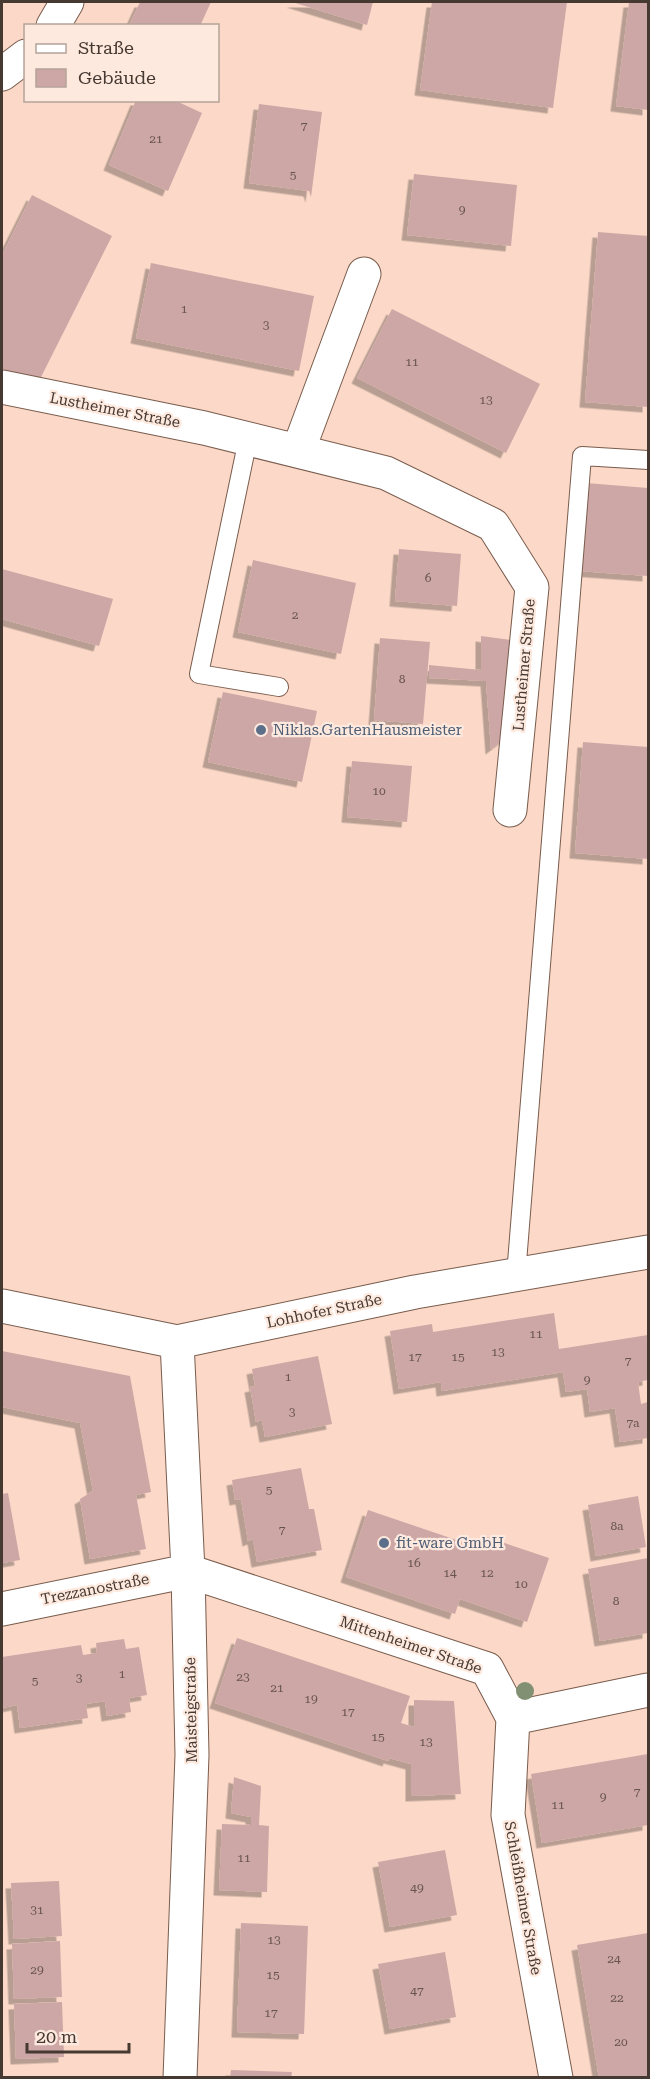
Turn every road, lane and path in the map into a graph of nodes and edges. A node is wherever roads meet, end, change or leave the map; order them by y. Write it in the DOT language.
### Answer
graph roads {
  1 [pos="67,2"];
  2 [pos="54,24"];
  3 [pos="24,58"];
  4 [pos="2,74"];
  5 [pos="364,274"];
  6 [pos="2,387"];
  7 [pos="248,439"];
  8 [pos="298,451"];
  9 [pos="648,459"];
  10 [pos="279,687"];
  11 [pos="510,810"];
  12 [pos="648,1252"];
  13 [pos="516,1275"];
  14 [pos="2,1305"];
  15 [pos="177,1342"];
  16 [pos="188,1571"];
  17 [pos="2,1609"];
  18 [pos="648,1690"];
  19 [pos="513,1718"];
  20 [pos="180,2078"];
  21 [pos="556,2078"];
  1 -- 2 [label="street"];
  3 -- 4 [label="street"];
  5 -- 8 [label="street"];
  6 -- 7 [label="street, Lustheimer Straße"];
  7 -- 8 [label="street, Lustheimer Straße"];
  7 -- 10 [label="lane"];
  8 -- 11 [label="street, Lustheimer Straße"];
  9 -- 13 [label="lane"];
  12 -- 13 [label="street, Lohhofer Straße"];
  13 -- 15 [label="street, Lohhofer Straße"];
  14 -- 15 [label="street, Lohhofer Straße"];
  15 -- 16 [label="street, Maisteigstraße"];
  16 -- 17 [label="street, Trezzanostraße"];
  16 -- 19 [label="street, Mittenheimer Straße"];
  16 -- 20 [label="street, Maisteigstraße"];
  18 -- 19 [label="street"];
  19 -- 21 [label="street, Schleißheimer Straße"];
}
